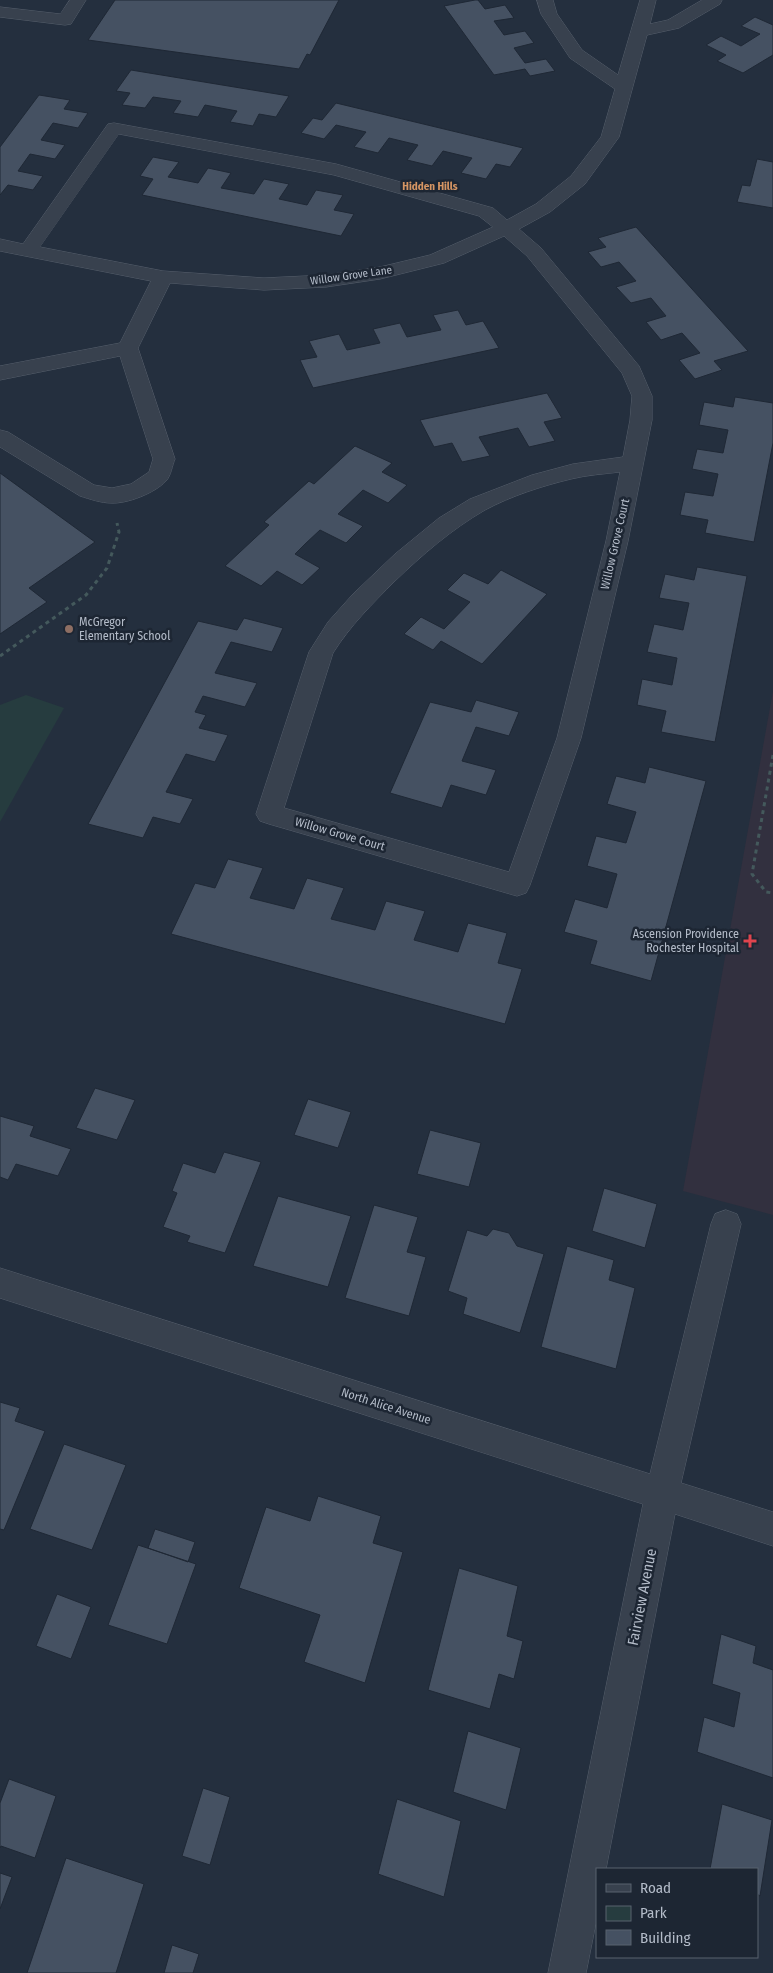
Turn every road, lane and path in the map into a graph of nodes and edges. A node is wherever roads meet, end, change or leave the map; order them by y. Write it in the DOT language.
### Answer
graph roads {
  1 [pos="78,0"];
  2 [pos="545,0"];
  3 [pos="648,0"];
  4 [pos="714,0"];
  5 [pos="0,12"];
  6 [pos="640,31"];
  7 [pos="624,87"];
  8 [pos="507,228"];
  9 [pos="0,245"];
  10 [pos="27,251"];
  11 [pos="163,277"];
  12 [pos="128,348"];
  13 [pos="0,373"];
  14 [pos="0,438"];
  15 [pos="633,463"];
  16 [pos="118,523"];
  17 [pos="0,656"];
  18 [pos="773,755"];
  19 [pos="773,894"];
  20 [pos="726,1224"];
  21 [pos="0,1282"];
  22 [pos="662,1494"];
  23 [pos="773,1529"];
  24 [pos="568,1973"];
  1 -- 5 [label="street"];
  2 -- 7 [label="street"];
  3 -- 6 [label="street, Willow Grove Lane"];
  4 -- 6 [label="street"];
  6 -- 7 [label="street, Willow Grove Lane"];
  7 -- 8 [label="street, Willow Grove Lane"];
  8 -- 10 [label="street, Willow Grove Court"];
  8 -- 11 [label="street, Willow Grove Lane"];
  8 -- 15 [label="street, Willow Grove Court"];
  9 -- 10 [label="street, Willow Grove Lane"];
  10 -- 11 [label="street, Willow Grove Lane"];
  11 -- 12 [label="street"];
  12 -- 13 [label="street"];
  12 -- 14 [label="street"];
  15 -- 15 [label="street, Willow Grove Court"];
  16 -- 17 [label="path"];
  18 -- 19 [label="path"];
  20 -- 22 [label="street, Fairview Avenue"];
  21 -- 22 [label="street, North Alice Avenue"];
  22 -- 23 [label="street, North Alice Avenue"];
  22 -- 24 [label="street, Fairview Avenue"];
}
